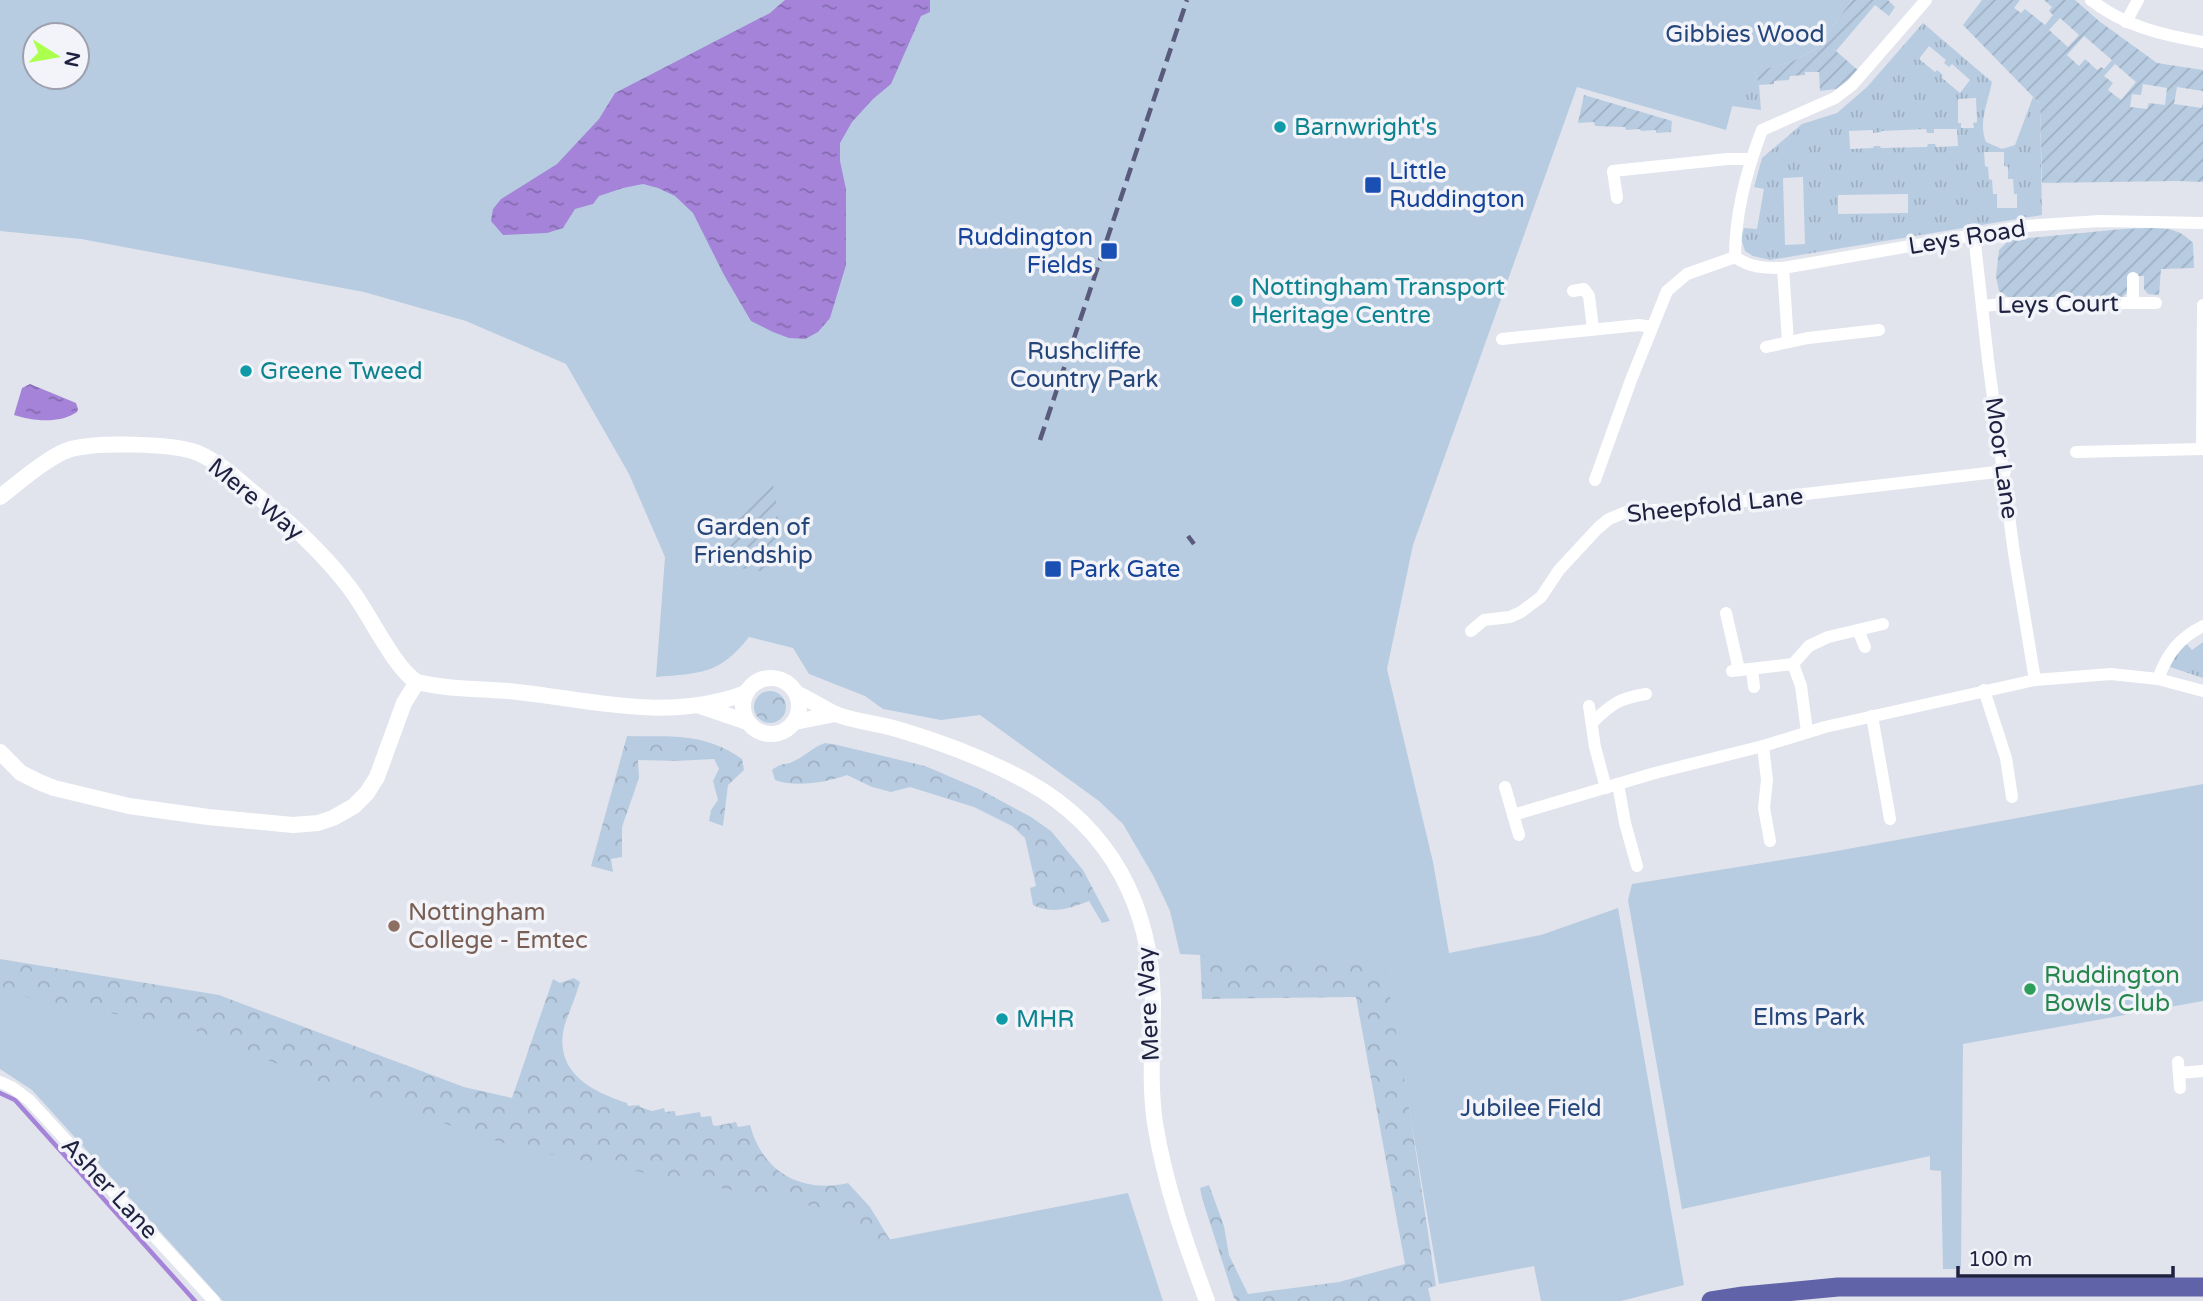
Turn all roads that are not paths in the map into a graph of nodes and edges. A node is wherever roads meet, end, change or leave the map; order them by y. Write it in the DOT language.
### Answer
graph roads {
  1 [pos="1926,0"];
  2 [pos="2091,0"];
  3 [pos="2138,0"];
  4 [pos="2126,22"];
  5 [pos="2203,42"];
  6 [pos="1751,159"];
  7 [pos="1617,198"];
  8 [pos="2203,223"];
  9 [pos="1974,235"];
  10 [pos="1735,257"];
  11 [pos="1783,268"];
  12 [pos="2133,278"];
  13 [pos="1573,291"];
  14 [pos="2133,303"];
  15 [pos="2156,303"];
  16 [pos="2203,305"];
  17 [pos="1982,306"];
  18 [pos="1651,327"];
  19 [pos="1593,329"];
  20 [pos="1879,330"];
  21 [pos="1502,339"];
  22 [pos="1788,342"];
  23 [pos="1766,347"];
  24 [pos="2202,449"];
  25 [pos="2076,452"];
  26 [pos="2004,471"];
  27 [pos="1594,480"];
  28 [pos="0,496"];
  29 [pos="1726,613"];
  30 [pos="1883,624"];
  31 [pos="2203,626"];
  32 [pos="1858,629"];
  33 [pos="1471,631"];
  34 [pos="1865,647"];
  35 [pos="1793,664"];
  36 [pos="1741,670"];
  37 [pos="2158,679"];
  38 [pos="2035,680"];
  39 [pos="417,682"];
  40 [pos="1755,687"];
  41 [pos="1984,690"];
  42 [pos="2203,691"];
  43 [pos="746,693"];
  44 [pos="796,693"];
  45 [pos="1646,694"];
  46 [pos="699,706"];
  47 [pos="1590,706"];
  48 [pos="835,714"];
  49 [pos="1872,716"];
  50 [pos="747,722"];
  51 [pos="794,722"];
  52 [pos="1592,723"];
  53 [pos="1807,732"];
  54 [pos="1763,746"];
  55 [pos="0,752"];
  56 [pos="1612,786"];
  57 [pos="1505,787"];
  58 [pos="2012,797"];
  59 [pos="1513,816"];
  60 [pos="1890,819"];
  61 [pos="1519,835"];
  62 [pos="1770,841"];
  63 [pos="1637,866"];
  64 [pos="2203,1071"];
  65 [pos="0,1082"];
  66 [pos="2180,1088"];
  67 [pos="2203,1287"];
  68 [pos="214,1301"];
  69 [pos="1207,1301"];
  70 [pos="1711,1301"];
  1 -- 6 [label="street"];
  2 -- 4 [label="street"];
  3 -- 4 [label="street"];
  4 -- 5 [label="street"];
  6 -- 7 [label="street"];
  6 -- 10 [label="street"];
  8 -- 9 [label="street, Leys Road"];
  9 -- 11 [label="street, Leys Road"];
  9 -- 17 [label="street, Moor Lane"];
  10 -- 11 [label="street, Leys Road"];
  10 -- 18 [label="street"];
  11 -- 22 [label="street"];
  12 -- 14 [label="street, Leys Court"];
  13 -- 19 [label="street"];
  14 -- 15 [label="street, Leys Court"];
  14 -- 17 [label="street, Leys Court"];
  16 -- 24 [label="street"];
  17 -- 26 [label="street, Moor Lane"];
  18 -- 19 [label="street"];
  18 -- 27 [label="street"];
  19 -- 21 [label="street"];
  20 -- 22 [label="street"];
  22 -- 23 [label="street"];
  24 -- 25 [label="street"];
  26 -- 33 [label="street, Sheepfold Lane"];
  26 -- 38 [label="street, Moor Lane"];
  28 -- 39 [label="street, Mere Way"];
  29 -- 36 [label="street"];
  30 -- 32 [label="street"];
  31 -- 37 [label="street"];
  32 -- 34 [label="street"];
  32 -- 35 [label="street"];
  35 -- 36 [label="street"];
  35 -- 53 [label="street"];
  36 -- 40 [label="street"];
  37 -- 38 [label="street"];
  37 -- 42 [label="street"];
  38 -- 41 [label="street"];
  39 -- 46 [label="street"];
  39 -- 55 [label="street"];
  41 -- 49 [label="street"];
  41 -- 58 [label="street"];
  43 -- 44 [label="street"];
  43 -- 46 [label="street"];
  43 -- 50 [label="street"];
  44 -- 48 [label="street, Mere Way"];
  44 -- 51 [label="street"];
  45 -- 52 [label="street"];
  46 -- 50 [label="street"];
  47 -- 52 [label="street"];
  48 -- 51 [label="street, Mere Way"];
  48 -- 69 [label="street, Mere Way"];
  49 -- 53 [label="street"];
  49 -- 60 [label="street"];
  50 -- 51 [label="street"];
  52 -- 56 [label="street"];
  53 -- 54 [label="street"];
  54 -- 56 [label="street"];
  54 -- 62 [label="street"];
  56 -- 59 [label="street"];
  56 -- 63 [label="street"];
  57 -- 59 [label="street"];
  59 -- 61 [label="street"];
  64 -- 66 [label="street"];
  65 -- 68 [label="street, Asher Lane"];
  67 -- 70 [label="main road"];
}
